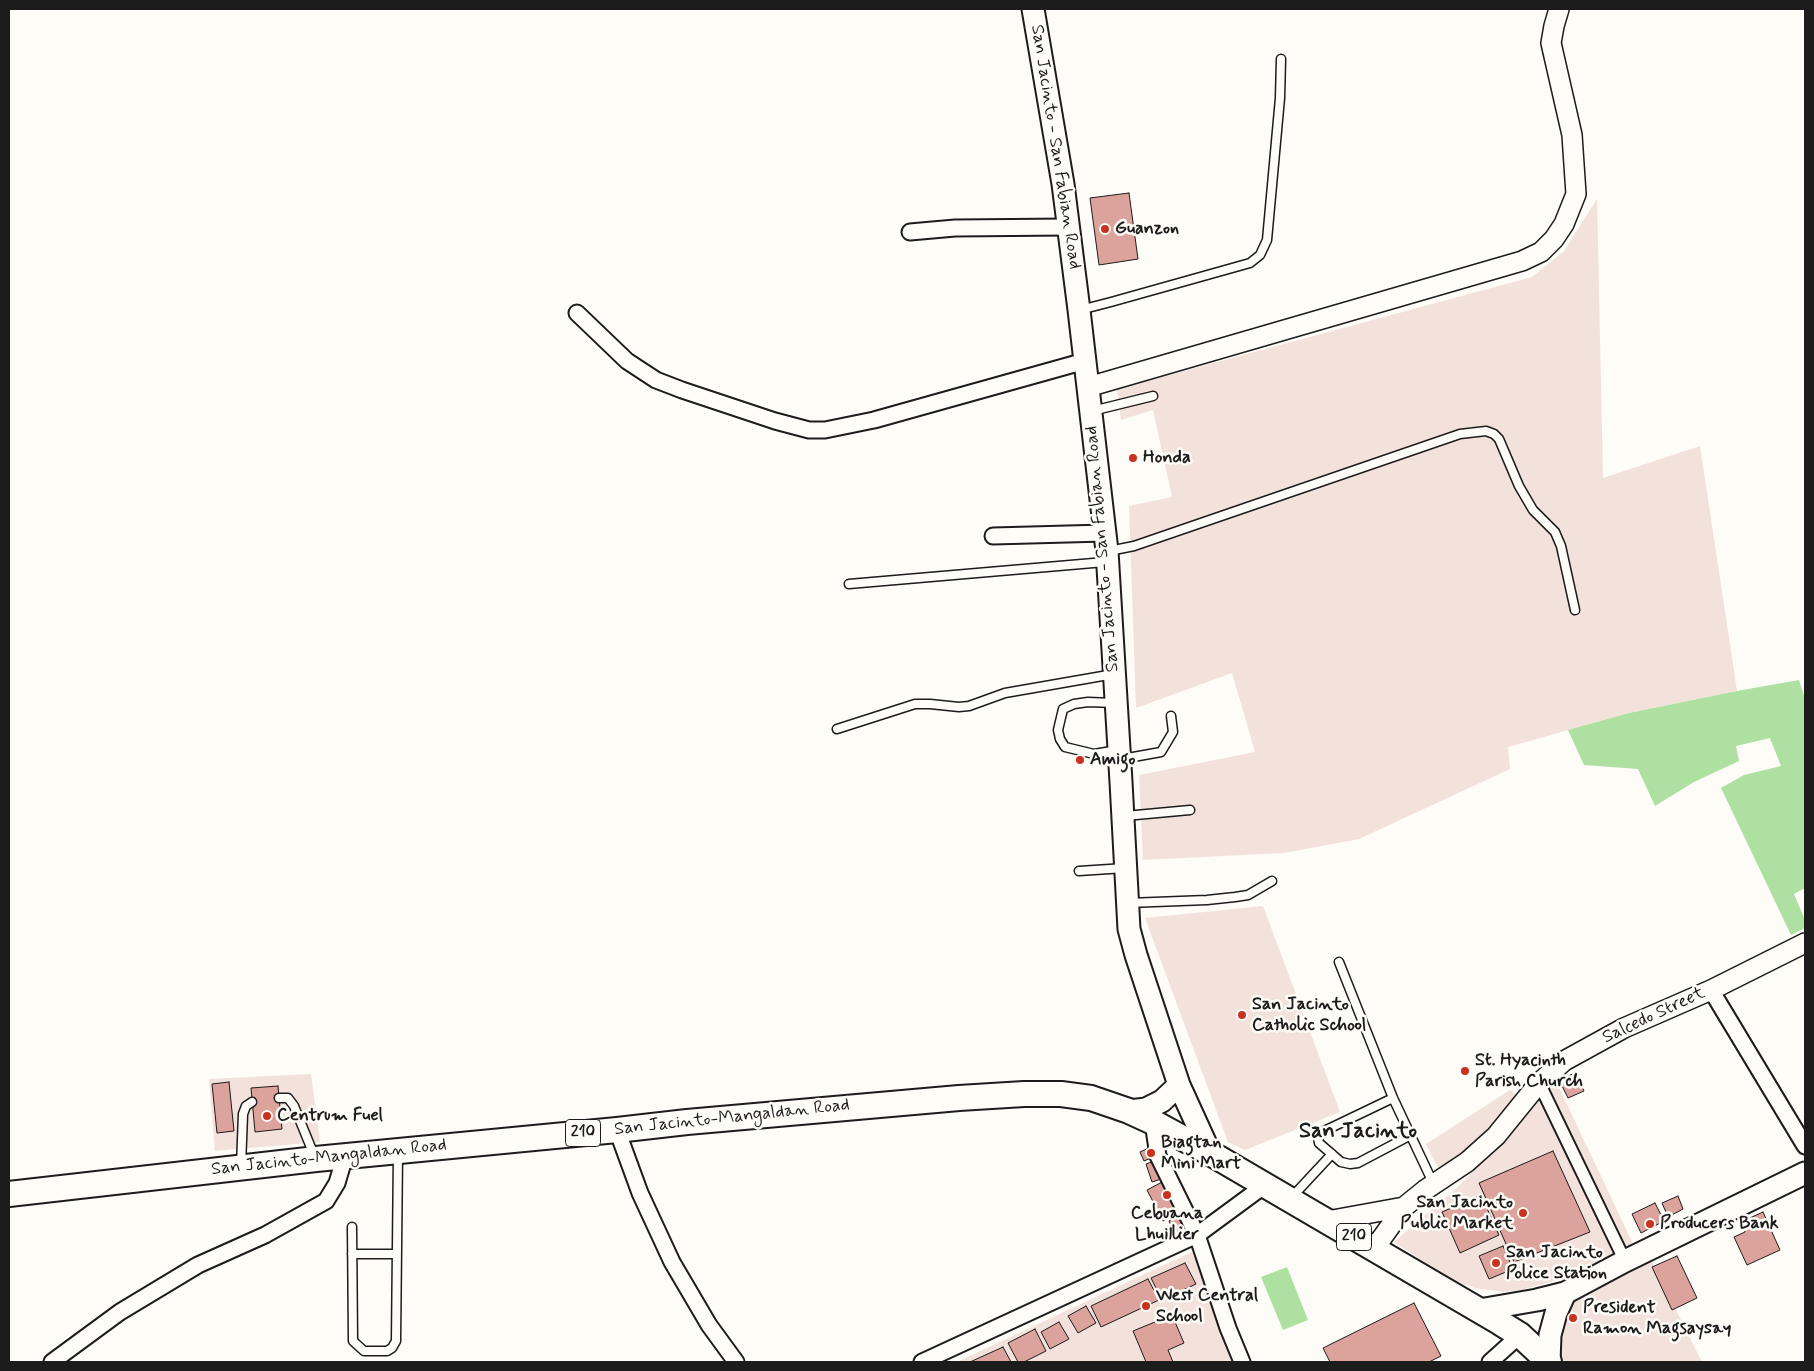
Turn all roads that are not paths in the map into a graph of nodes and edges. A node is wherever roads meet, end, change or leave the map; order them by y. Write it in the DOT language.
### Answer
graph roads {
  1 [pos="1033,9"];
  2 [pos="1559,9"];
  3 [pos="1281,59"];
  4 [pos="1068,227"];
  5 [pos="910,232"];
  6 [pos="1079,310"];
  7 [pos="578,312"];
  8 [pos="1085,361"];
  9 [pos="1088,387"];
  10 [pos="1153,396"];
  11 [pos="1091,411"];
  12 [pos="993,536"];
  13 [pos="1106,549"];
  14 [pos="849,584"];
  15 [pos="1575,610"];
  16 [pos="1114,674"];
  17 [pos="1116,703"];
  18 [pos="1171,716"];
  19 [pos="837,729"];
  20 [pos="1119,755"];
  21 [pos="1190,810"];
  22 [pos="1123,811"];
  23 [pos="1125,868"];
  24 [pos="1079,871"];
  25 [pos="1272,881"];
  26 [pos="1126,903"];
  27 [pos="1805,944"];
  28 [pos="1339,962"];
  29 [pos="1711,990"];
  30 [pos="1539,1083"];
  31 [pos="1180,1085"];
  32 [pos="279,1098"];
  33 [pos="1393,1098"];
  34 [pos="252,1102"];
  35 [pos="1129,1111"];
  36 [pos="1153,1122"];
  37 [pos="617,1130"];
  38 [pos="1411,1135"];
  39 [pos="1805,1146"];
  40 [pos="398,1151"];
  41 [pos="1210,1153"];
  42 [pos="1332,1154"];
  43 [pos="345,1156"];
  44 [pos="316,1159"];
  45 [pos="241,1168"];
  46 [pos="1805,1174"];
  47 [pos="1265,1185"];
  48 [pos="1434,1185"];
  49 [pos="9,1194"];
  50 [pos="1290,1199"];
  51 [pos="1404,1207"];
  52 [pos="1327,1222"];
  53 [pos="352,1227"];
  54 [pos="1197,1235"];
  55 [pos="1374,1249"];
  56 [pos="352,1254"];
  57 [pos="397,1254"];
  58 [pos="1625,1261"];
  59 [pos="1565,1293"];
  60 [pos="1479,1310"];
  61 [pos="1520,1335"];
  62 [pos="939,1358"];
  63 [pos="52,1362"];
  64 [pos="736,1362"];
  65 [pos="922,1362"];
  66 [pos="1242,1362"];
  67 [pos="1490,1362"];
  68 [pos="1549,1362"];
  1 -- 4 [label="main road, San Jacinto - San Fabian Road"];
  2 -- 9 [label="street"];
  3 -- 6 [label="lane"];
  4 -- 5 [label="street"];
  4 -- 6 [label="main road, San Jacinto - San Fabian Road"];
  6 -- 8 [label="main road, San Jacinto - San Fabian Road"];
  7 -- 8 [label="street"];
  8 -- 9 [label="main road, San Jacinto - San Fabian Road"];
  9 -- 11 [label="main road, San Jacinto - San Fabian Road"];
  10 -- 11 [label="lane"];
  11 -- 13 [label="main road, San Jacinto - San Fabian Road"];
  12 -- 13 [label="street"];
  13 -- 14 [label="lane"];
  13 -- 15 [label="lane"];
  13 -- 16 [label="main road, San Jacinto - San Fabian Road"];
  16 -- 17 [label="main road, San Jacinto - San Fabian Road"];
  16 -- 19 [label="lane"];
  17 -- 20 [label="main road, San Jacinto - San Fabian Road"];
  17 -- 20 [label="lane"];
  18 -- 20 [label="lane"];
  20 -- 22 [label="main road, San Jacinto - San Fabian Road"];
  21 -- 22 [label="lane"];
  22 -- 23 [label="main road, San Jacinto - San Fabian Road"];
  23 -- 24 [label="lane"];
  23 -- 26 [label="main road, San Jacinto - San Fabian Road"];
  25 -- 26 [label="lane"];
  26 -- 31 [label="main road, San Jacinto - San Fabian Road"];
  27 -- 29 [label="street, Salcedo Street"];
  28 -- 33 [label="lane"];
  29 -- 30 [label="street, Salcedo Street"];
  29 -- 39 [label="street"];
  30 -- 48 [label="street, Salcedo Street"];
  30 -- 58 [label="street"];
  31 -- 35 [label="main road"];
  31 -- 41 [label="main road, San Jacinto - San Fabian Road"];
  32 -- 44 [label="lane"];
  33 -- 38 [label="lane"];
  33 -- 42 [label="lane"];
  34 -- 45 [label="lane"];
  35 -- 36 [label="main road, San Jacinto-Mangaldan Road / 210"];
  35 -- 37 [label="main road, San Jacinto-Mangaldan Road / 210"];
  36 -- 41 [label="main road, 210"];
  36 -- 54 [label="street"];
  37 -- 40 [label="main road, San Jacinto-Mangaldan Road / 210"];
  37 -- 64 [label="street"];
  38 -- 42 [label="lane"];
  38 -- 48 [label="lane"];
  40 -- 43 [label="main road, San Jacinto-Mangaldan Road / 210"];
  40 -- 57 [label="lane"];
  41 -- 47 [label="main road, 210"];
  42 -- 50 [label="lane"];
  43 -- 44 [label="main road, San Jacinto-Mangaldan Road / 210"];
  43 -- 63 [label="street"];
  44 -- 45 [label="main road, San Jacinto-Mangaldan Road / 210"];
  45 -- 49 [label="main road, San Jacinto-Mangaldan Road / 210"];
  46 -- 58 [label="main road"];
  47 -- 50 [label="main road, 210"];
  47 -- 54 [label="street"];
  48 -- 51 [label="street, Salcedo Street"];
  50 -- 52 [label="main road, 210"];
  51 -- 52 [label="street, Salcedo Street"];
  51 -- 55 [label="street, Salcedo Street"];
  52 -- 55 [label="main road, 210"];
  53 -- 56 [label="lane"];
  54 -- 62 [label="street"];
  54 -- 66 [label="street"];
  55 -- 60 [label="main road, 210"];
  56 -- 57 [label="lane"];
  56 -- 57 [label="lane"];
  58 -- 59 [label="main road"];
  59 -- 60 [label="main road"];
  59 -- 68 [label="main road"];
  60 -- 61 [label="main road, 210"];
  61 -- 67 [label="street"];
  61 -- 68 [label="main road, 210"];
  62 -- 65 [label="street"];
}
